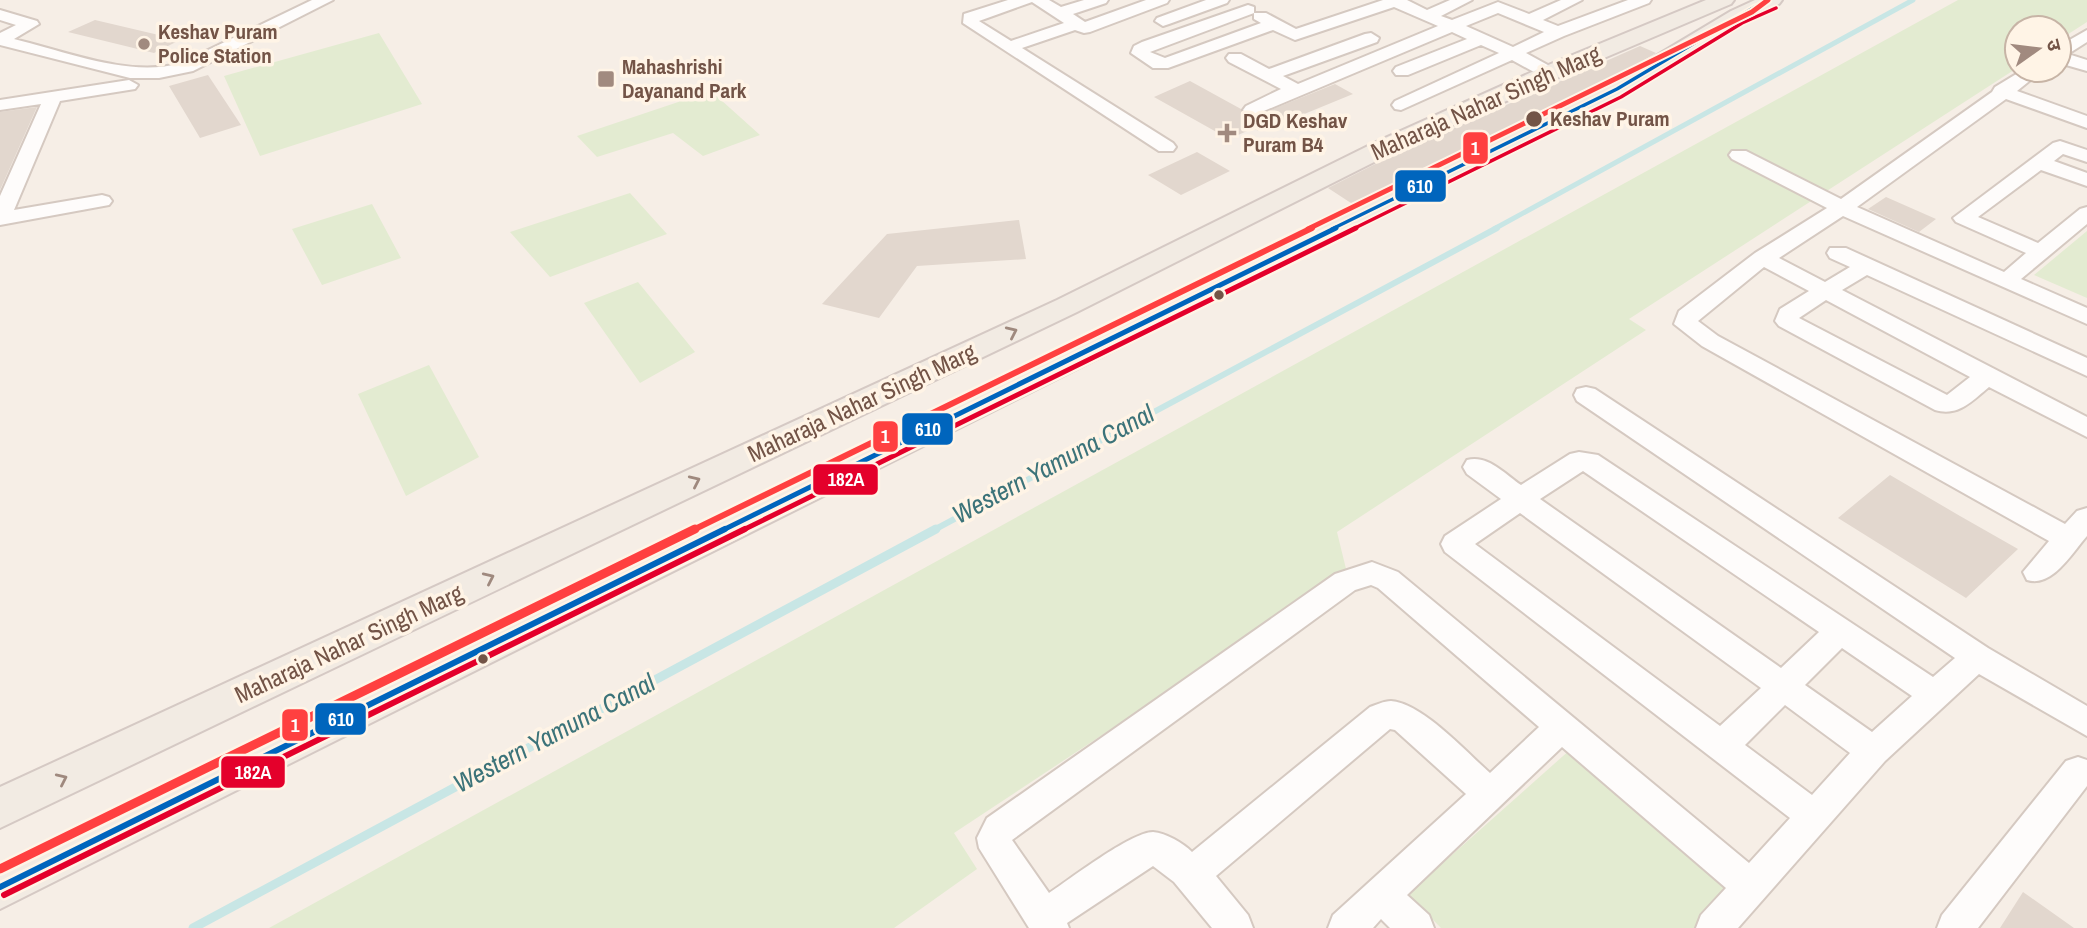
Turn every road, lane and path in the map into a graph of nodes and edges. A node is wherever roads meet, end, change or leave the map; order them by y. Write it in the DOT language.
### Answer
graph roads {
  1 [pos="19,0"];
  2 [pos="307,0"];
  3 [pos="325,0"];
  4 [pos="1026,0"];
  5 [pos="1038,0"];
  6 [pos="1100,0"];
  7 [pos="1161,0"];
  8 [pos="1221,0"];
  9 [pos="1230,0"];
  10 [pos="1464,0"];
  11 [pos="1573,0"];
  12 [pos="1643,0"];
  13 [pos="1395,1"];
  14 [pos="1506,4"];
  15 [pos="1721,5"];
  16 [pos="0,8"];
  17 [pos="1248,10"];
  18 [pos="1060,13"];
  19 [pos="0,15"];
  20 [pos="1428,15"];
  21 [pos="1529,20"];
  22 [pos="1163,21"];
  23 [pos="1274,23"];
  24 [pos="1076,24"];
  25 [pos="1453,26"];
  26 [pos="1558,32"];
  27 [pos="1295,35"];
  28 [pos="3,36"];
  29 [pos="1371,38"];
  30 [pos="1482,39"];
  31 [pos="1009,47"];
  32 [pos="1513,53"];
  33 [pos="1229,60"];
  34 [pos="1549,73"];
  35 [pos="1267,76"];
  36 [pos="2012,84"];
  37 [pos="129,85"];
  38 [pos="1438,88"];
  39 [pos="1294,90"];
  40 [pos="2001,91"];
  41 [pos="53,97"];
  42 [pos="0,105"];
  43 [pos="1401,105"];
  44 [pos="1252,110"];
  45 [pos="2087,122"];
  46 [pos="1166,147"];
  47 [pos="1739,156"];
  48 [pos="2087,156"];
  49 [pos="2041,163"];
  50 [pos="2087,180"];
  51 [pos="102,201"];
  52 [pos="1842,208"];
  53 [pos="2087,213"];
  54 [pos="2041,252"];
  55 [pos="1838,253"];
  56 [pos="1763,258"];
  57 [pos="1866,266"];
  58 [pos="2006,281"];
  59 [pos="1827,290"];
  60 [pos="2087,317"];
  61 [pos="2087,368"];
  62 [pos="1987,376"];
  63 [pos="1586,395"];
  64 [pos="2087,400"];
  65 [pos="2077,423"];
  66 [pos="1476,467"];
  67 [pos="1520,499"];
  68 [pos="2080,528"];
  69 [pos="2037,572"];
  70 [pos="1840,631"];
  71 [pos="1977,657"];
  72 [pos="1782,686"];
  73 [pos="1935,695"];
  74 [pos="2087,722"];
  75 [pos="1562,727"];
  76 [pos="1722,746"];
  77 [pos="1874,751"];
  78 [pos="2078,772"];
  79 [pos="1490,794"];
  80 [pos="0,808"];
  81 [pos="1815,817"];
  82 [pos="1191,875"];
  83 [pos="0,887"];
  84 [pos="1751,887"];
  85 [pos="1382,895"];
  86 [pos="1047,923"];
  87 [pos="1236,928"];
  88 [pos="1346,928"];
  89 [pos="1416,928"];
  90 [pos="1714,928"];
  91 [pos="1955,928"];
  1 -- 16 [label="street"];
  2 -- 28 [label="street"];
  3 -- 28 [label="street"];
  4 -- 31 [label="street"];
  5 -- 18 [label="street"];
  6 -- 18 [label="street"];
  7 -- 24 [label="street"];
  8 -- 22 [label="street"];
  9 -- 17 [label="street"];
  10 -- 20 [label="street"];
  11 -- 21 [label="street"];
  12 -- 26 [label="street"];
  13 -- 20 [label="street"];
  13 -- 27 [label="street"];
  14 -- 21 [label="street"];
  14 -- 25 [label="street"];
  15 -- 34 [label="main road, Maharaja Nahar Singh Marg"];
  15 -- 83 [label="main road, Maharaja Nahar Singh Marg"];
  17 -- 23 [label="street"];
  17 -- 23 [label="street"];
  18 -- 24 [label="street"];
  19 -- 28 [label="street"];
  20 -- 25 [label="street"];
  21 -- 26 [label="street"];
  23 -- 27 [label="street"];
  24 -- 31 [label="street"];
  25 -- 30 [label="street"];
  25 -- 39 [label="street"];
  26 -- 32 [label="street"];
  27 -- 33 [label="street"];
  29 -- 35 [label="street"];
  30 -- 32 [label="street"];
  30 -- 38 [label="street"];
  31 -- 46 [label="street"];
  32 -- 34 [label="street"];
  32 -- 38 [label="street"];
  33 -- 35 [label="street"];
  80 -- 34 [label="main road, Maharaja Nahar Singh Marg, one-way"];
  35 -- 39 [label="street"];
  36 -- 40 [label="street"];
  37 -- 41 [label="street"];
  38 -- 43 [label="street"];
  39 -- 44 [label="street"];
  40 -- 45 [label="street"];
  40 -- 52 [label="street"];
  41 -- 42 [label="street"];
  41 -- 51 [label="street"];
  47 -- 52 [label="street"];
  48 -- 49 [label="street"];
  49 -- 50 [label="street"];
  49 -- 54 [label="street"];
  52 -- 56 [label="street"];
  52 -- 58 [label="street"];
  53 -- 54 [label="street"];
  54 -- 58 [label="street"];
  55 -- 57 [label="street"];
  56 -- 59 [label="street"];
  56 -- 68 [label="street"];
  57 -- 59 [label="street"];
  57 -- 61 [label="street"];
  58 -- 60 [label="street"];
  59 -- 62 [label="street"];
  59 -- 62 [label="street"];
  62 -- 65 [label="street"];
  63 -- 71 [label="street"];
  64 -- 65 [label="street"];
  66 -- 67 [label="street"];
  67 -- 70 [label="street"];
  67 -- 72 [label="street"];
  67 -- 76 [label="street"];
  68 -- 69 [label="street"];
  70 -- 72 [label="street"];
  70 -- 73 [label="street"];
  71 -- 73 [label="street"];
  71 -- 74 [label="street"];
  72 -- 76 [label="street"];
  72 -- 77 [label="street"];
  73 -- 77 [label="street"];
  75 -- 79 [label="street"];
  75 -- 84 [label="street"];
  75 -- 86 [label="street"];
  76 -- 81 [label="street"];
  77 -- 81 [label="street"];
  78 -- 91 [label="street"];
  79 -- 82 [label="street"];
  79 -- 85 [label="street"];
  81 -- 84 [label="street"];
  82 -- 86 [label="street"];
  82 -- 87 [label="street"];
  84 -- 90 [label="street"];
  85 -- 88 [label="street"];
  85 -- 89 [label="street"];
}
